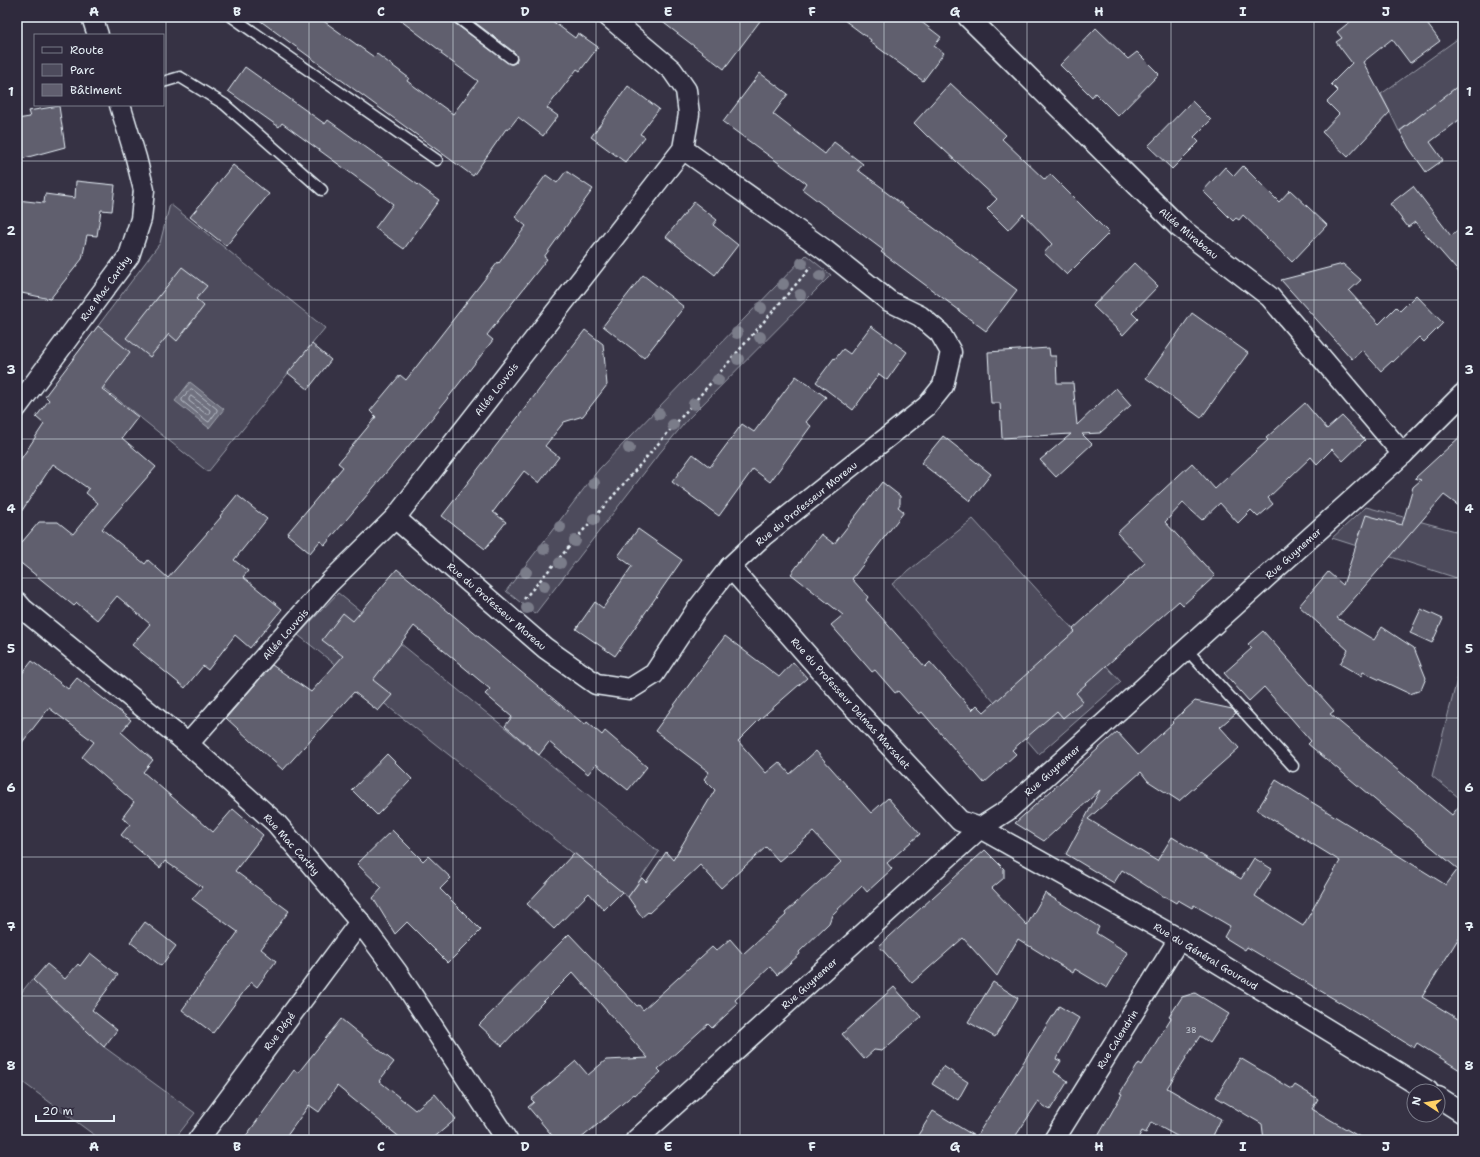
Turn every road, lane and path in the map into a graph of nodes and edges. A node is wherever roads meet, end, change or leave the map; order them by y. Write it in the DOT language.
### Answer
graph roads {
  1 [pos="92,17"];
  2 [pos="232,17"];
  3 [pos="457,17"];
  4 [pos="609,17"];
  5 [pos="968,17"];
  6 [pos="98,34"];
  7 [pos="511,58"];
  8 [pos="164,82"];
  9 [pos="120,106"];
  10 [pos="683,149"];
  11 [pos="437,160"];
  12 [pos="322,190"];
  13 [pos="825,250"];
  14 [pos="1463,394"];
  15 [pos="17,407"];
  16 [pos="1403,454"];
  17 [pos="395,518"];
  18 [pos="730,567"];
  19 [pos="19,609"];
  20 [pos="509,616"];
  21 [pos="1187,650"];
  22 [pos="188,744"];
  23 [pos="1293,766"];
  24 [pos="980,828"];
  25 [pos="360,922"];
  26 [pos="1179,939"];
  27 [pos="1415,1083"];
  28 [pos="1446,1102"];
  29 [pos="1463,1113"];
  30 [pos="198,1140"];
  31 [pos="506,1140"];
  32 [pos="636,1140"];
  33 [pos="1054,1140"];
  1 -- 6 [label="street"];
  2 -- 11 [label="lane"];
  3 -- 7 [label="lane"];
  4 -- 10 [label="street, Allée Louvois"];
  5 -- 16 [label="street, Allée Mirabeau"];
  8 -- 12 [label="lane"];
  9 -- 15 [label="street, Rue Mac Carthy"];
  10 -- 13 [label="street, Rue du Professeur Moreau"];
  10 -- 17 [label="street, Allée Louvois"];
  13 -- 18 [label="street, Rue du Professeur Moreau"];
  13 -- 20 [label="path"];
  14 -- 16 [label="street, Rue Guynemer"];
  16 -- 21 [label="street, Rue Guynemer"];
  17 -- 20 [label="street, Rue du Professeur Moreau"];
  17 -- 22 [label="street, Allée Louvois"];
  18 -- 20 [label="street, Rue du Professeur Moreau"];
  18 -- 24 [label="street, Rue du Professeur Delmas Marsalet"];
  19 -- 22 [label="street, Rue Mac Carthy"];
  21 -- 23 [label="lane"];
  21 -- 24 [label="street, Rue Guynemer"];
  22 -- 25 [label="street, Rue Mac Carthy"];
  24 -- 26 [label="street, Rue du Général Gouraud"];
  24 -- 32 [label="street, Rue Guynemer"];
  25 -- 30 [label="street, Rue Dépé"];
  25 -- 31 [label="street, Rue Mac Carthy"];
  26 -- 27 [label="street, Rue du Général Gouraud"];
  26 -- 33 [label="street, Rue Calendrin"];
  28 -- 29 [label="street"];
}
